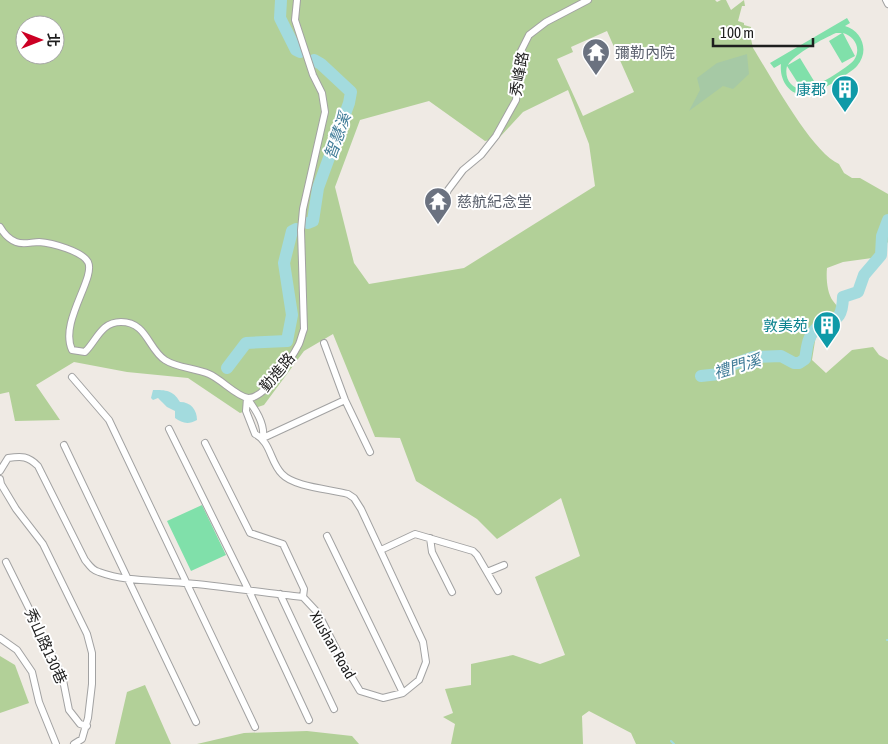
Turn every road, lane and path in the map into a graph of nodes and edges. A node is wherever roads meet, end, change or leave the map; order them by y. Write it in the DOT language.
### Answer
graph roads {
  1 [pos="297,0"];
  2 [pos="588,0"];
  3 [pos="886,0"];
  4 [pos="888,4"];
  5 [pos="437,216"];
  6 [pos="0,227"];
  7 [pos="324,343"];
  8 [pos="72,377"];
  9 [pos="247,398"];
  10 [pos="345,400"];
  11 [pos="169,429"];
  12 [pos="263,438"];
  13 [pos="205,443"];
  14 [pos="64,445"];
  15 [pos="370,452"];
  16 [pos="0,471"];
  17 [pos="0,479"];
  18 [pos="327,536"];
  19 [pos="430,538"];
  20 [pos="381,550"];
  21 [pos="6,562"];
  22 [pos="504,565"];
  23 [pos="487,572"];
  24 [pos="127,578"];
  25 [pos="186,583"];
  26 [pos="249,591"];
  27 [pos="498,591"];
  28 [pos="452,592"];
  29 [pos="280,594"];
  30 [pos="303,597"];
  31 [pos="0,638"];
  32 [pos="403,693"];
  33 [pos="334,709"];
  34 [pos="308,720"];
  35 [pos="196,722"];
  36 [pos="86,726"];
  37 [pos="256,727"];
  38 [pos="56,744"];
  39 [pos="74,744"];
  1 -- 9 [label="street, 勤進路"];
  2 -- 5 [label="street, 秀峰路"];
  3 -- 4 [label="street"];
  6 -- 9 [label="street, 勤進路"];
  7 -- 10 [label="street"];
  8 -- 25 [label="street"];
  9 -- 12 [label="street"];
  9 -- 12 [label="street"];
  10 -- 12 [label="street"];
  10 -- 15 [label="street"];
  11 -- 26 [label="street"];
  12 -- 20 [label="street"];
  13 -- 30 [label="street"];
  14 -- 24 [label="street"];
  16 -- 24 [label="street, Xiushan Road"];
  17 -- 36 [label="street"];
  18 -- 32 [label="street"];
  19 -- 20 [label="street"];
  19 -- 23 [label="street"];
  19 -- 28 [label="street"];
  20 -- 32 [label="street"];
  21 -- 36 [label="street, 秀山路130巷"];
  22 -- 23 [label="street"];
  23 -- 27 [label="street"];
  24 -- 25 [label="street, Xiushan Road"];
  24 -- 35 [label="street"];
  25 -- 26 [label="street, Xiushan Road"];
  25 -- 37 [label="street"];
  26 -- 29 [label="street, Xiushan Road"];
  26 -- 34 [label="street"];
  29 -- 30 [label="street, Xiushan Road"];
  29 -- 33 [label="street"];
  30 -- 32 [label="street, Xiushan Road"];
  31 -- 38 [label="street"];
  36 -- 39 [label="street"];
}
